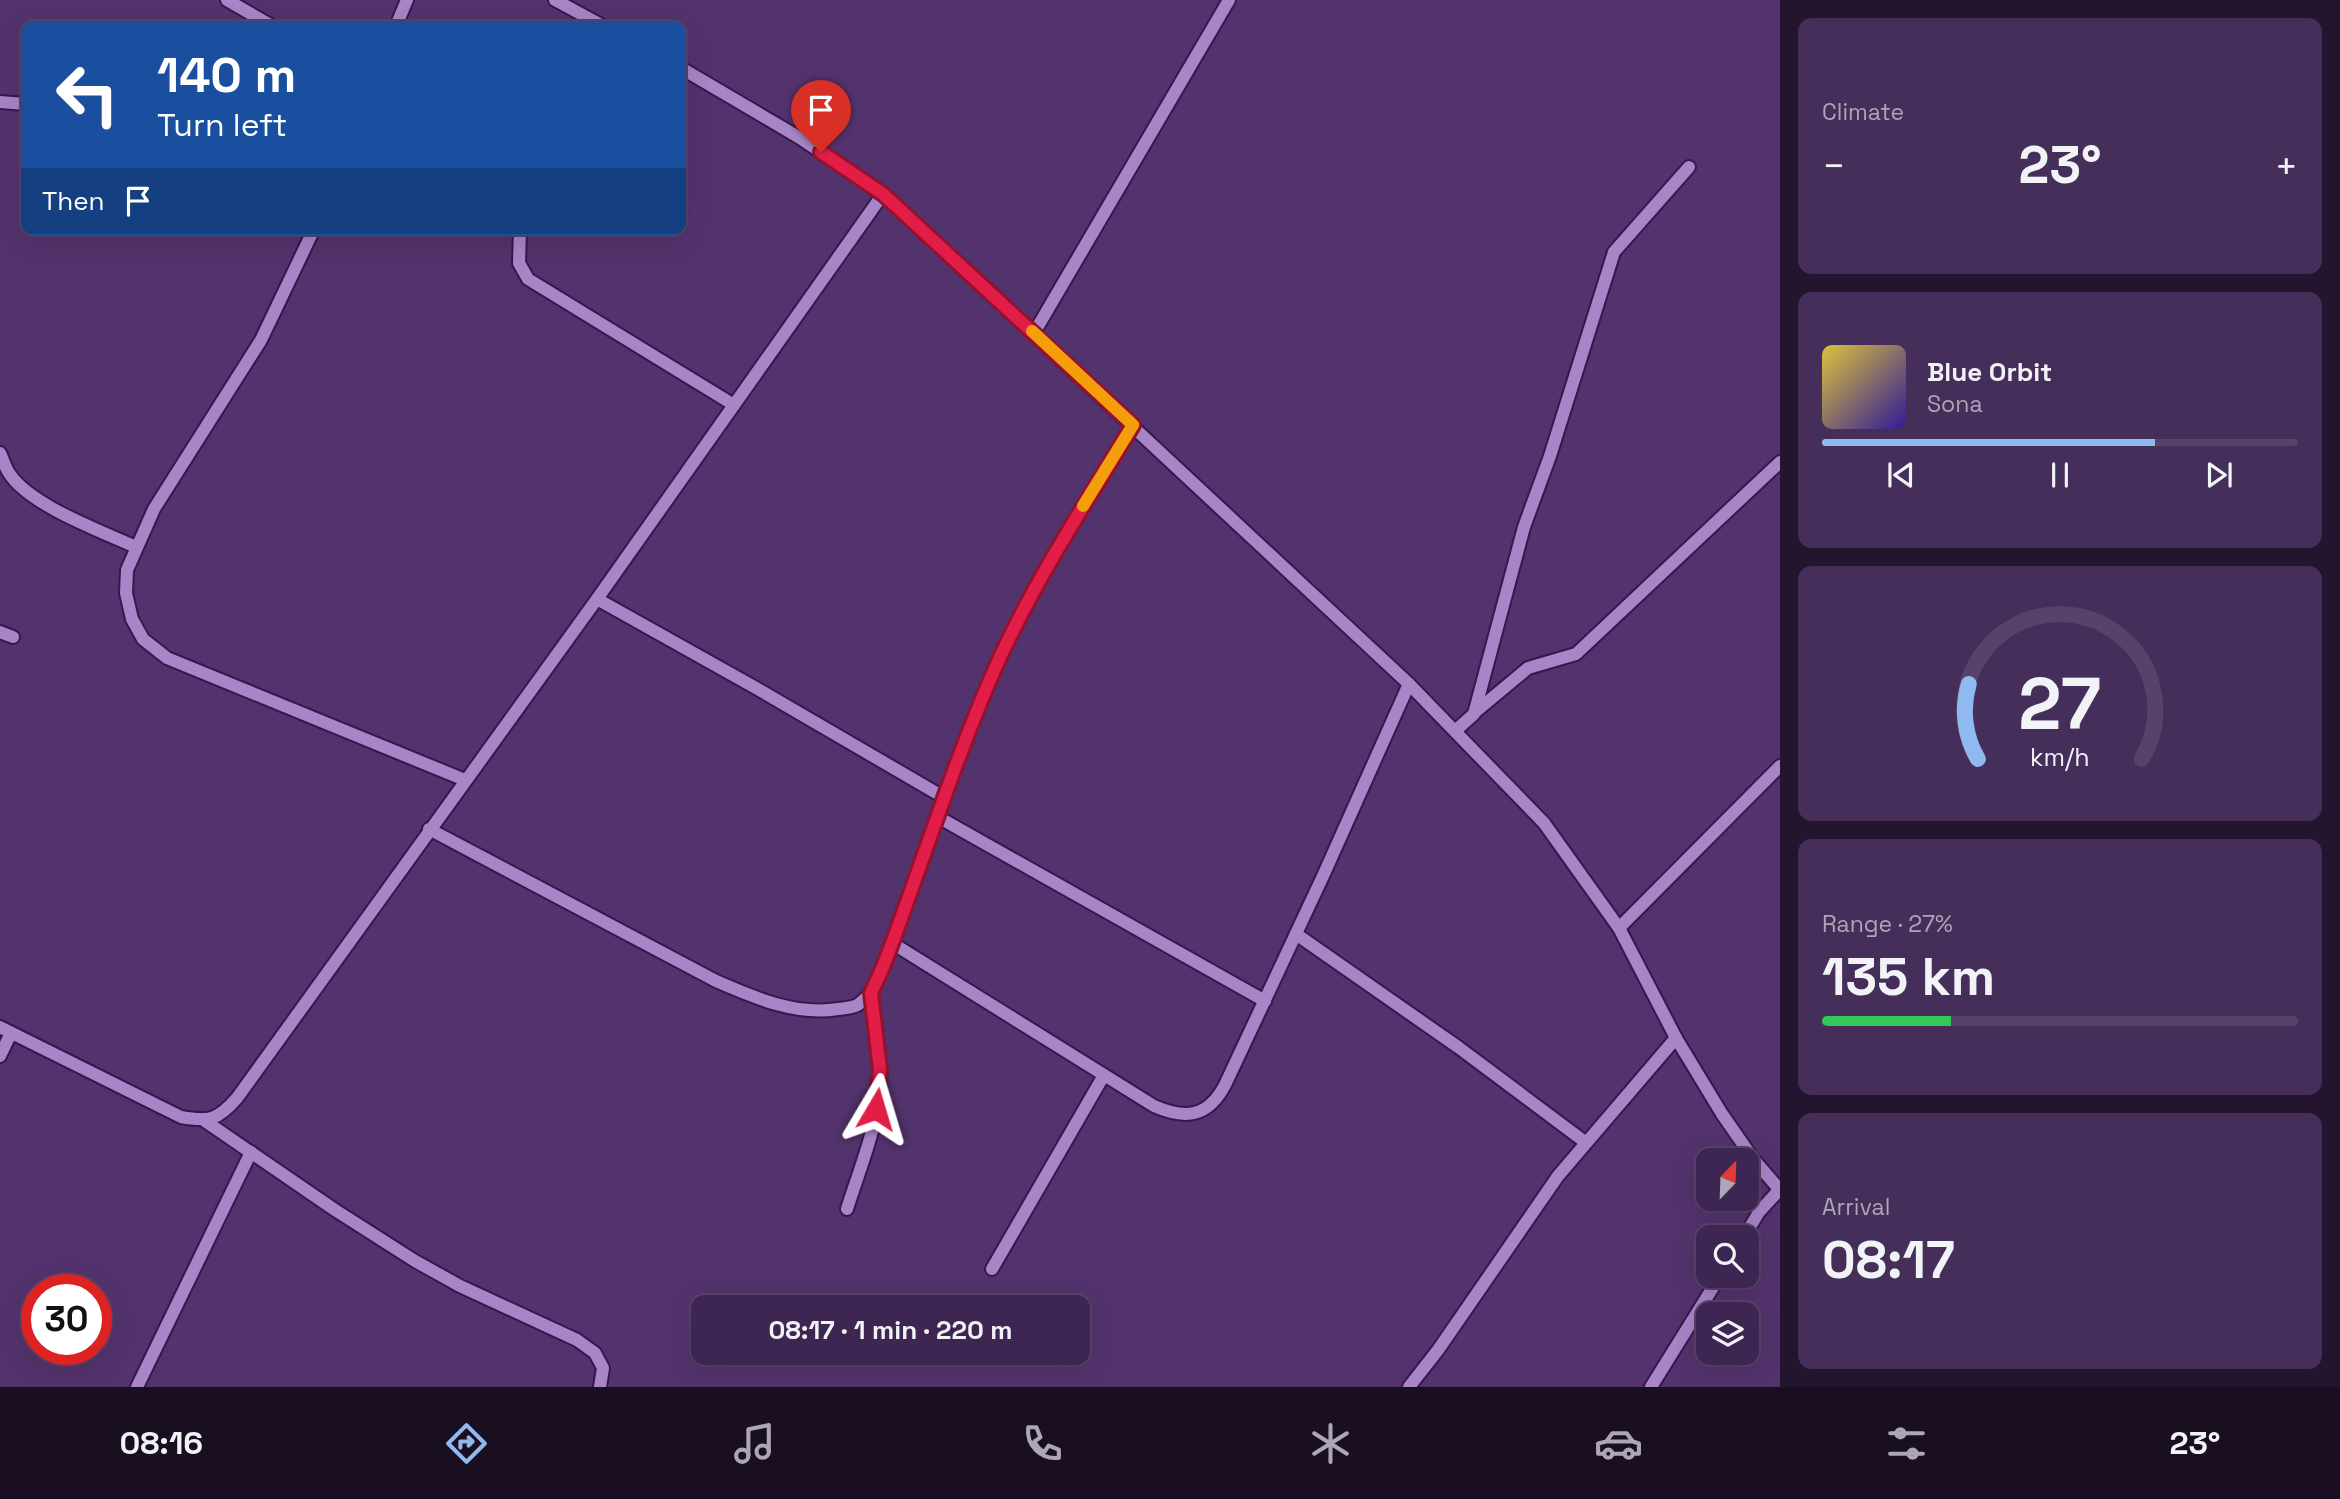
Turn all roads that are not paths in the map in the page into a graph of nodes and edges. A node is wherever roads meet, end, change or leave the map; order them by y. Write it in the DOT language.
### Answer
graph roads {
  1 [pos="227,0"];
  2 [pos="407,0"];
  3 [pos="555,0"];
  4 [pos="1229,0"];
  5 [pos="263,21"];
  6 [pos="398,21"];
  7 [pos="594,21"];
  8 [pos="686,71"];
  9 [pos="0,103"];
  10 [pos="21,104"];
  11 [pos="1689,167"];
  12 [pos="883,194"];
  13 [pos="311,235"];
  14 [pos="520,235"];
  15 [pos="1034,333"];
  16 [pos="734,405"];
  17 [pos="1133,425"];
  18 [pos="0,453"];
  19 [pos="1780,462"];
  20 [pos="136,547"];
  21 [pos="597,598"];
  22 [pos="1409,684"];
  23 [pos="1474,713"];
  24 [pos="1455,731"];
  25 [pos="1780,766"];
  26 [pos="465,780"];
  27 [pos="945,798"];
  28 [pos="938,817"];
  29 [pos="429,829"];
  30 [pos="1619,928"];
  31 [pos="1296,934"];
  32 [pos="892,943"];
  33 [pos="871,993"];
  34 [pos="1265,1001"];
  35 [pos="6,1030"];
  36 [pos="1676,1038"];
  37 [pos="0,1056"];
  38 [pos="1104,1076"];
  39 [pos="205,1121"];
  40 [pos="1585,1142"];
  41 [pos="251,1153"];
  42 [pos="1780,1190"];
  43 [pos="847,1209"];
  44 [pos="1751,1225"];
  45 [pos="992,1269"];
  46 [pos="1713,1288"];
  47 [pos="136,1387"];
  48 [pos="600,1387"];
  49 [pos="1409,1387"];
  50 [pos="1651,1387"];
  1 -- 5 [label="street"];
  2 -- 6 [label="street"];
  3 -- 7 [label="street"];
  4 -- 15 [label="street"];
  8 -- 12 [label="street"];
  9 -- 10 [label="street"];
  11 -- 23 [label="street"];
  12 -- 15 [label="street"];
  12 -- 16 [label="street"];
  13 -- 20 [label="street"];
  14 -- 16 [label="street"];
  15 -- 17 [label="street"];
  16 -- 21 [label="street"];
  17 -- 22 [label="street"];
  17 -- 27 [label="street"];
  18 -- 20 [label="street"];
  19 -- 23 [label="street"];
  20 -- 26 [label="street"];
  21 -- 26 [label="street"];
  21 -- 27 [label="street"];
  22 -- 24 [label="street"];
  22 -- 31 [label="street"];
  23 -- 24 [label="street"];
  24 -- 30 [label="street"];
  25 -- 30 [label="street"];
  26 -- 29 [label="street"];
  27 -- 28 [label="street"];
  28 -- 32 [label="street"];
  28 -- 34 [label="street"];
  29 -- 33 [label="street"];
  29 -- 39 [label="street"];
  30 -- 36 [label="street"];
  31 -- 34 [label="street"];
  31 -- 40 [label="street"];
  32 -- 33 [label="street"];
  32 -- 38 [label="street"];
  33 -- 43 [label="street"];
  34 -- 38 [label="street"];
  35 -- 37 [label="street"];
  35 -- 39 [label="street"];
  36 -- 40 [label="street"];
  36 -- 42 [label="street"];
  38 -- 45 [label="street"];
  39 -- 41 [label="street"];
  40 -- 49 [label="street"];
  41 -- 47 [label="street"];
  41 -- 48 [label="street"];
  42 -- 44 [label="street"];
  46 -- 50 [label="street"];
}
